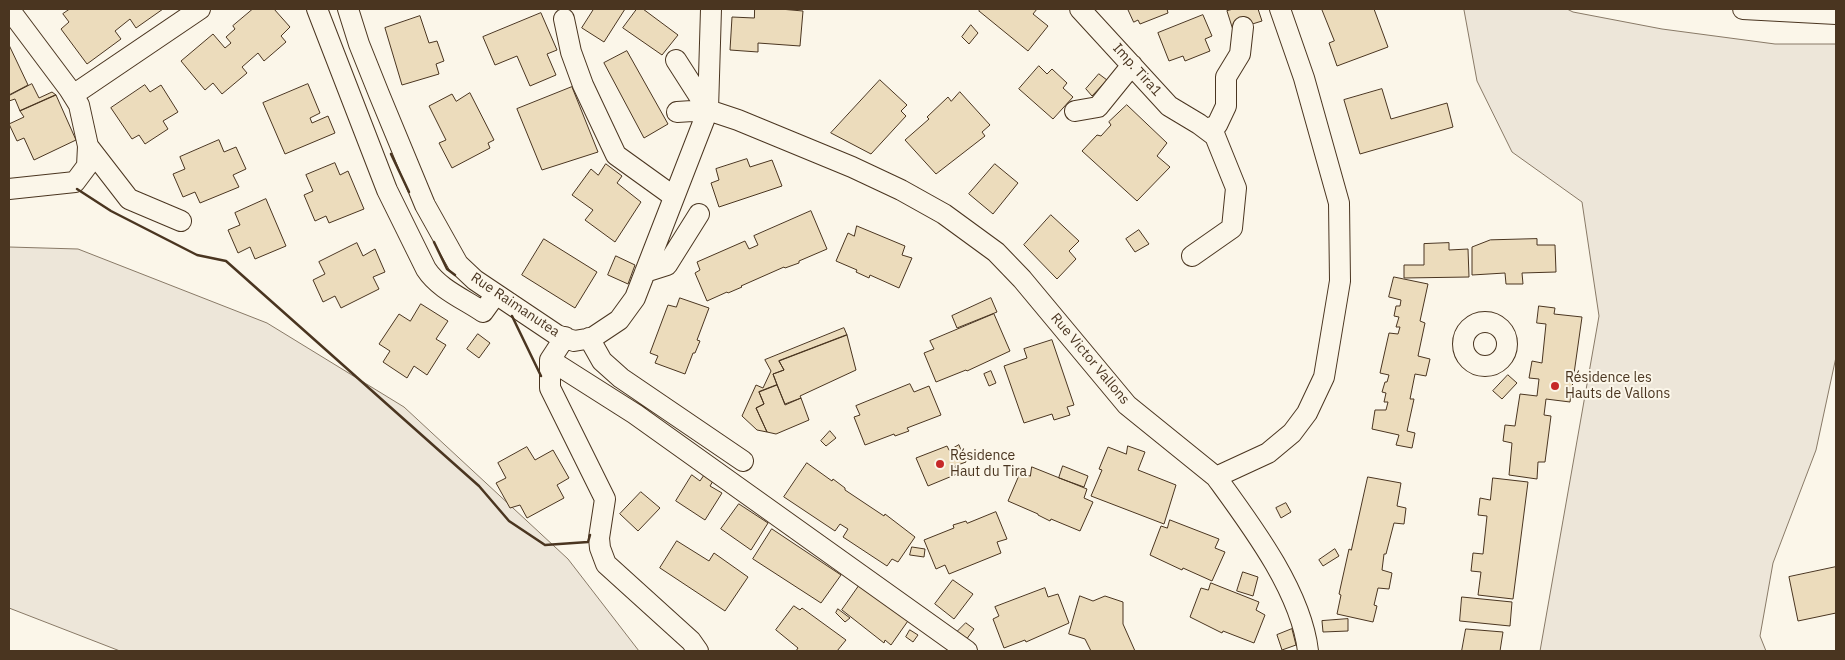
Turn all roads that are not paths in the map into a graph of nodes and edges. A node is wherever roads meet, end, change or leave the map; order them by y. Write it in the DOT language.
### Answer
graph roads {
  1 [pos="9,9"];
  2 [pos="200,9"];
  3 [pos="317,9"];
  4 [pos="348,9"];
  5 [pos="711,9"];
  6 [pos="1080,9"];
  7 [pos="1280,9"];
  8 [pos="1743,9"];
  9 [pos="1836,14"];
  10 [pos="564,19"];
  11 [pos="1243,27"];
  12 [pos="676,60"];
  13 [pos="1132,65"];
  14 [pos="73,95"];
  15 [pos="708,110"];
  16 [pos="1075,111"];
  17 [pos="677,112"];
  18 [pos="1203,127"];
  19 [pos="88,146"];
  20 [pos="9,188"];
  21 [pos="673,196"];
  22 [pos="699,214"];
  23 [pos="181,221"];
  24 [pos="1192,256"];
  25 [pos="645,272"];
  26 [pos="496,294"];
  27 [pos="565,338"];
  28 [pos="589,338"];
  29 [pos="550,360"];
  30 [pos="743,460"];
  31 [pos="1216,477"];
  32 [pos="698,651"];
  33 [pos="967,651"];
  34 [pos="1308,651"];
  1 -- 14 [label="street"];
  2 -- 14 [label="street"];
  3 -- 26 [label="street"];
  4 -- 26 [label="street, Rue Raimanutea"];
  5 -- 15 [label="street"];
  6 -- 13 [label="street, Imp. Tira1"];
  7 -- 31 [label="street"];
  8 -- 9 [label="street"];
  10 -- 21 [label="street"];
  11 -- 18 [label="street"];
  12 -- 15 [label="street"];
  13 -- 16 [label="street"];
  13 -- 18 [label="street, Imp. Tira1"];
  14 -- 19 [label="street"];
  15 -- 17 [label="street"];
  15 -- 21 [label="street, Rue Raimanutea"];
  15 -- 31 [label="street, Rue Victor Vallons"];
  18 -- 24 [label="street"];
  19 -- 20 [label="street"];
  19 -- 23 [label="street"];
  21 -- 25 [label="street, Rue Raimanutea"];
  22 -- 25 [label="street"];
  25 -- 28 [label="street, Rue Raimanutea"];
  26 -- 27 [label="street, Rue Raimanutea"];
  27 -- 28 [label="street, Rue Raimanutea"];
  27 -- 29 [label="street"];
  28 -- 30 [label="street"];
  29 -- 32 [label="street"];
  29 -- 33 [label="street"];
  31 -- 34 [label="street, Rue Victor Vallons"];
}
